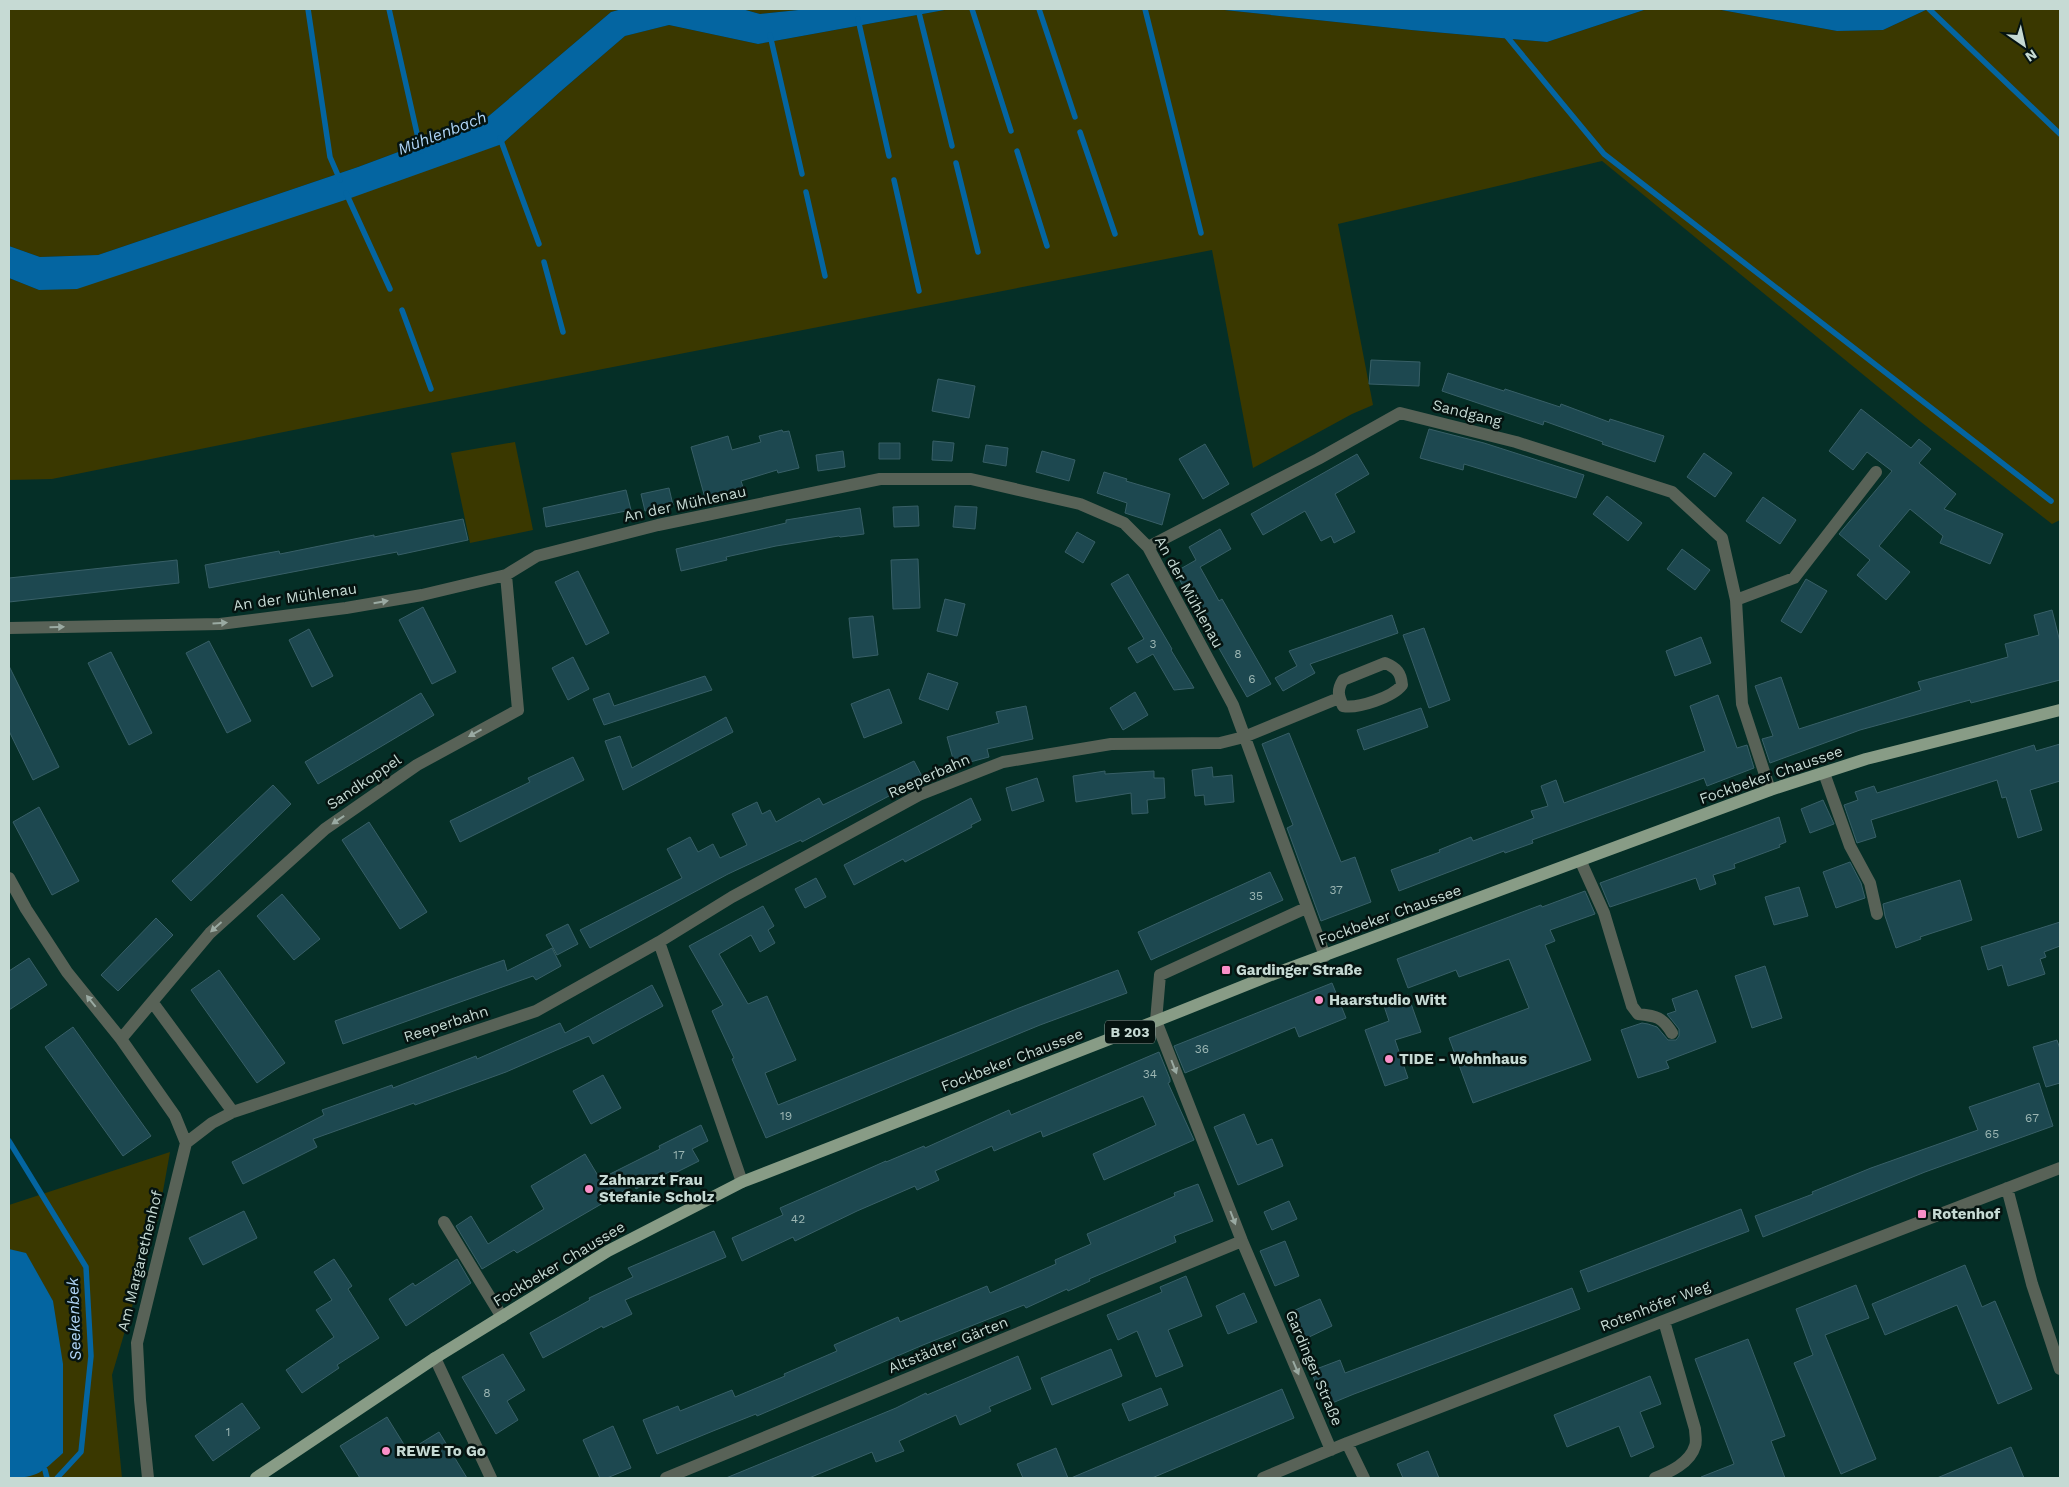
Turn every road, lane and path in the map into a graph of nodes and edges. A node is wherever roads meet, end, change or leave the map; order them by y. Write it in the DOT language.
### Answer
graph roads {
  1 [pos="1876,472"];
  2 [pos="1148,547"];
  3 [pos="506,575"];
  4 [pos="1736,600"];
  5 [pos="9,628"];
  6 [pos="1339,698"];
  7 [pos="2060,710"];
  8 [pos="1244,737"];
  9 [pos="1824,773"];
  10 [pos="1770,790"];
  11 [pos="1581,862"];
  12 [pos="9,878"];
  13 [pos="1306,908"];
  14 [pos="1878,914"];
  15 [pos="659,942"];
  16 [pos="1325,956"];
  17 [pos="153,1003"];
  18 [pos="1156,1021"];
  19 [pos="1672,1033"];
  20 [pos="121,1039"];
  21 [pos="233,1112"];
  22 [pos="186,1143"];
  23 [pos="2060,1168"];
  24 [pos="742,1182"];
  25 [pos="2007,1188"];
  26 [pos="444,1222"];
  27 [pos="1242,1242"];
  28 [pos="502,1317"];
  29 [pos="1664,1321"];
  30 [pos="435,1358"];
  31 [pos="2060,1369"];
  32 [pos="1347,1442"];
  33 [pos="1331,1450"];
  34 [pos="148,1478"];
  35 [pos="256,1478"];
  36 [pos="491,1478"];
  37 [pos="666,1478"];
  38 [pos="1263,1478"];
  39 [pos="1364,1478"];
  40 [pos="1655,1478"];
  1 -- 4 [label="street"];
  2 -- 3 [label="street, An der Mühlenau"];
  2 -- 4 [label="street, Sandgang"];
  2 -- 8 [label="street, An der Mühlenau"];
  5 -- 3 [label="street, An der Mühlenau, one-way"];
  3 -- 17 [label="street, Sandkoppel, one-way"];
  4 -- 10 [label="street, Sandgang"];
  6 -- 6 [label="street"];
  6 -- 8 [label="street"];
  7 -- 9 [label="main road, Fockbeker Chaussee / B 203"];
  8 -- 13 [label="street, An der Mühlenau"];
  8 -- 15 [label="street, Reeperbahn"];
  9 -- 10 [label="main road, Fockbeker Chaussee / B 203"];
  9 -- 14 [label="street"];
  10 -- 11 [label="main road, Fockbeker Chaussee / B 203"];
  11 -- 16 [label="main road, Fockbeker Chaussee / B 203"];
  11 -- 19 [label="street"];
  20 -- 12 [label="street, one-way"];
  13 -- 16 [label="street, An der Mühlenau"];
  13 -- 18 [label="street"];
  15 -- 21 [label="street, Reeperbahn"];
  15 -- 24 [label="street"];
  16 -- 18 [label="main road, Fockbeker Chaussee / B 203"];
  17 -- 20 [label="street"];
  17 -- 21 [label="street"];
  18 -- 24 [label="main road, Fockbeker Chaussee / B 203"];
  18 -- 27 [label="street, Gardinger Straße, one-way"];
  20 -- 22 [label="street"];
  21 -- 22 [label="street"];
  22 -- 34 [label="street, Am Margarethenhof"];
  23 -- 25 [label="street, Rotenhöfer Weg"];
  24 -- 28 [label="main road, Fockbeker Chaussee / B 203"];
  25 -- 29 [label="street, Rotenhöfer Weg"];
  25 -- 31 [label="street"];
  26 -- 28 [label="street"];
  27 -- 33 [label="street, Gardinger Straße, one-way"];
  27 -- 37 [label="street, Altstädter Gärten"];
  28 -- 30 [label="main road, Fockbeker Chaussee / B 203"];
  29 -- 32 [label="street, Rotenhöfer Weg"];
  29 -- 40 [label="street"];
  30 -- 35 [label="main road, Fockbeker Chaussee / B 203"];
  30 -- 36 [label="street"];
  32 -- 33 [label="street, Rotenhöfer Weg"];
  32 -- 39 [label="street"];
  33 -- 38 [label="street, Rotenhöfer Weg"];
}
